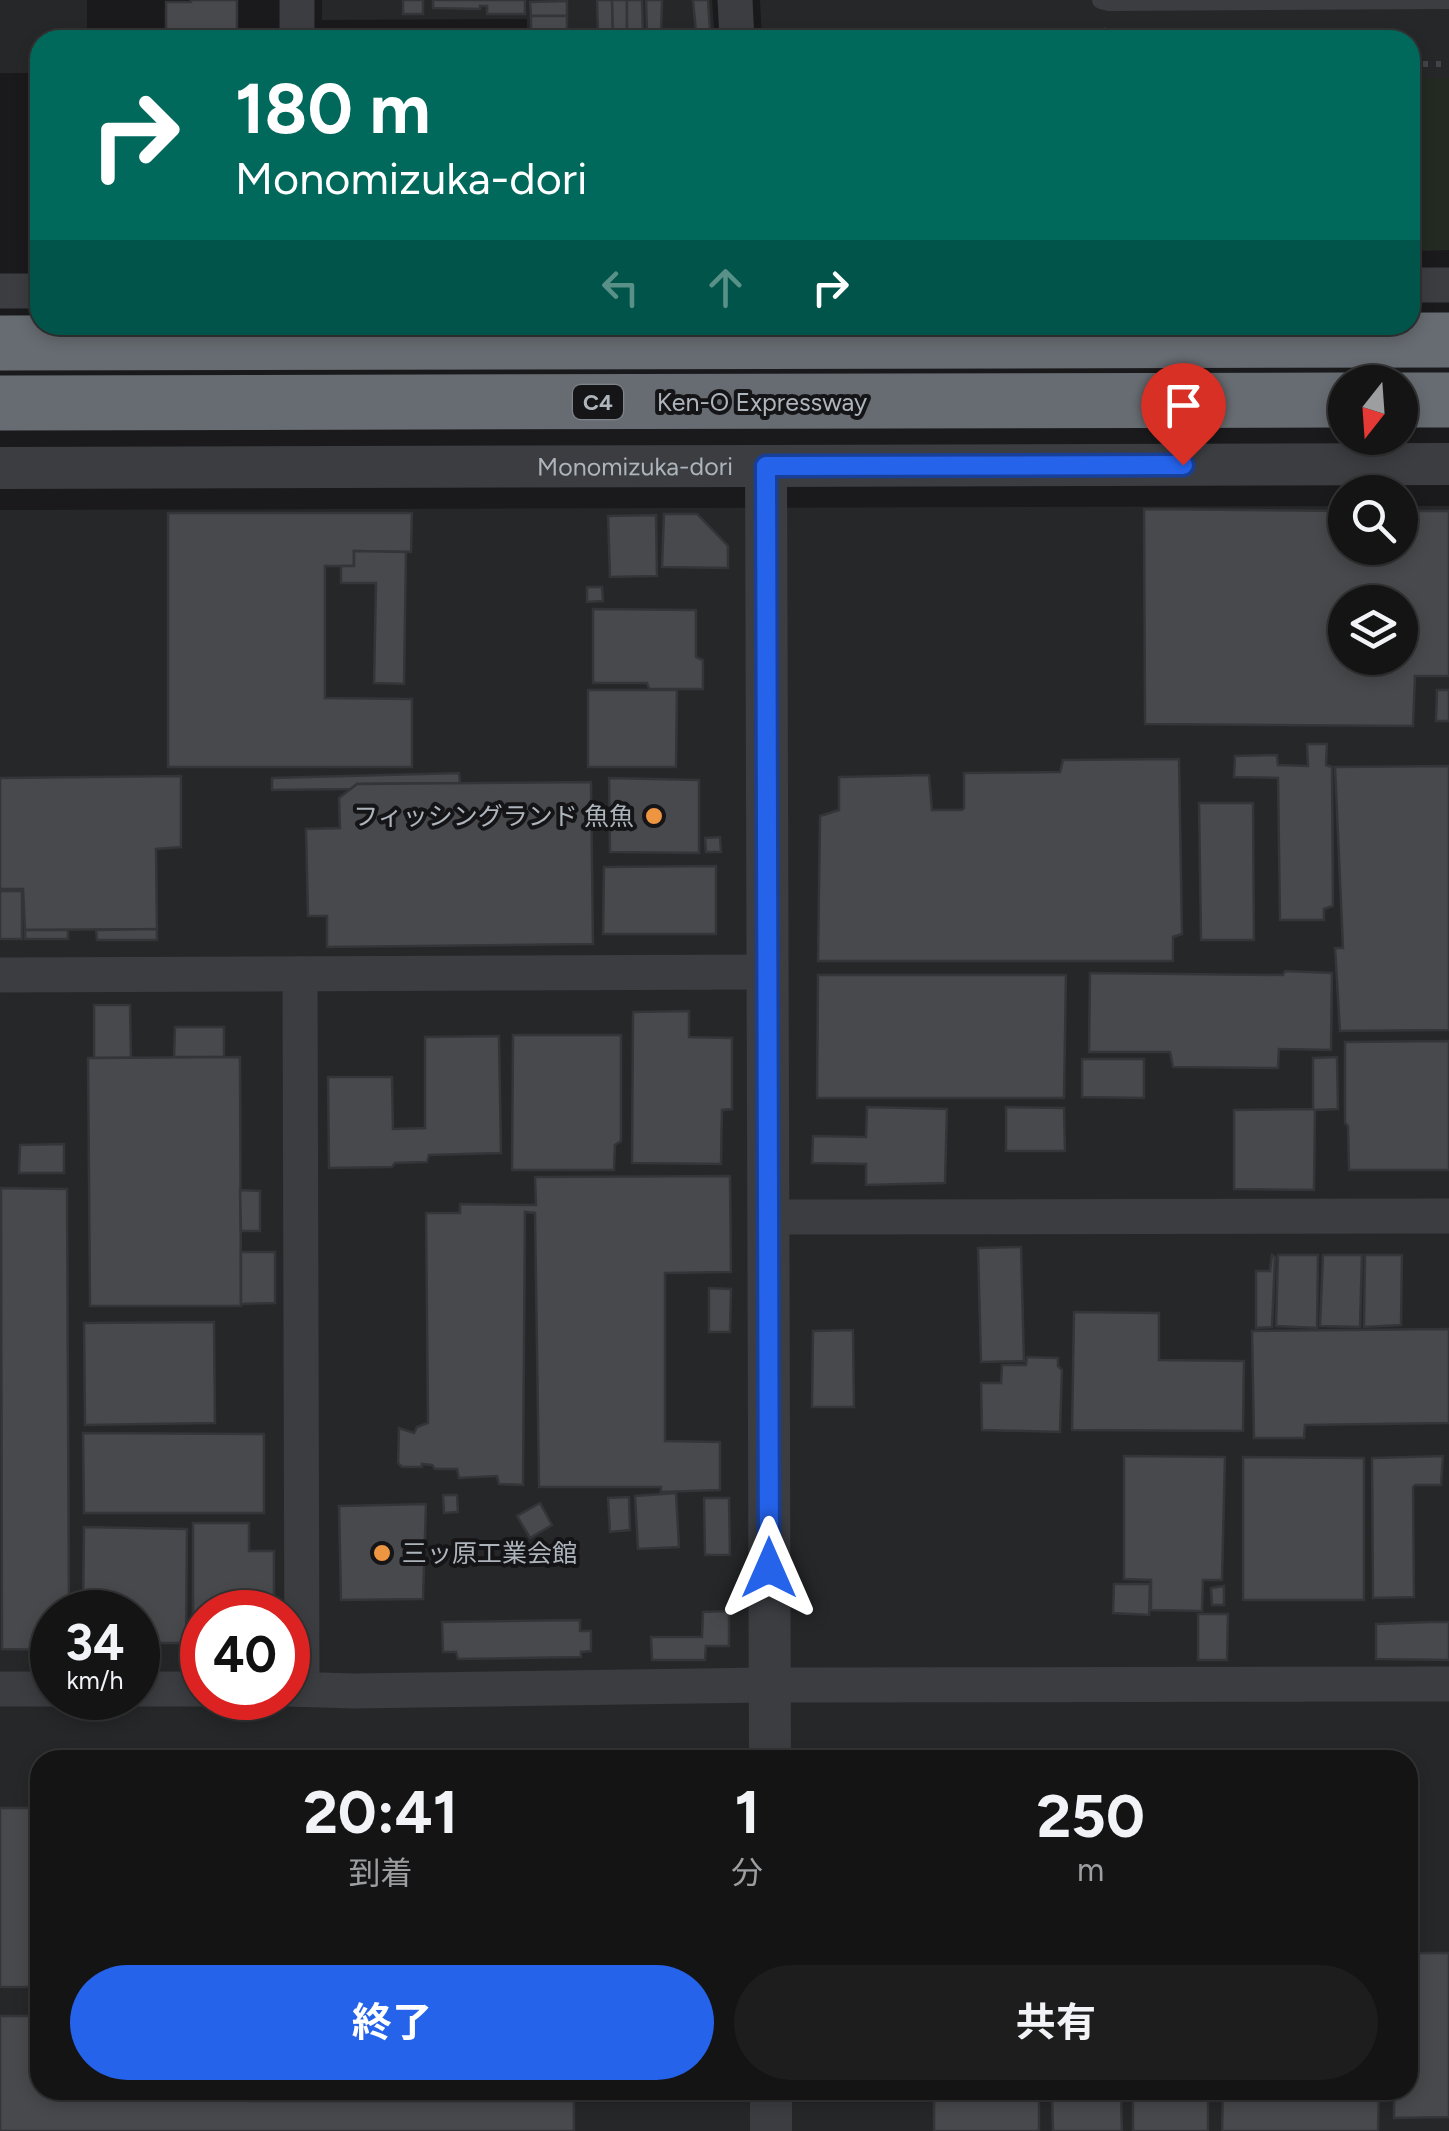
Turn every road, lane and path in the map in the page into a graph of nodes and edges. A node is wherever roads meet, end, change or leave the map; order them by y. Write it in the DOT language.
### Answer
graph roads {
  1 [pos="297,0"];
  2 [pos="734,0"];
  3 [pos="1101,0"];
  4 [pos="1449,0"];
  5 [pos="298,30"];
  6 [pos="736,30"];
  7 [pos="1420,64"];
  8 [pos="1449,64"];
  9 [pos="1420,285"];
  10 [pos="1449,285"];
  11 [pos="0,291"];
  12 [pos="30,291"];
  13 [pos="1449,340"];
  14 [pos="0,343"];
  15 [pos="1328,400"];
  16 [pos="1418,400"];
  17 [pos="1449,400"];
  18 [pos="0,403"];
  19 [pos="1449,464"];
  20 [pos="766,466"];
  21 [pos="0,468"];
  22 [pos="769,972"];
  23 [pos="300,974"];
  24 [pos="0,975"];
  25 [pos="1449,1216"];
  26 [pos="768,1217"];
  27 [pos="296,1590"];
  28 [pos="1449,1684"];
  29 [pos="769,1686"];
  30 [pos="0,1690"];
  31 [pos="30,1690"];
  32 [pos="310,1690"];
  33 [pos="770,1750"];
  34 [pos="771,2100"];
  35 [pos="771,2131"];
  1 -- 5 [label="street"];
  2 -- 6 [label="street"];
  3 -- 4 [label="lane"];
  7 -- 8 [label="path"];
  9 -- 10 [label="street"];
  11 -- 12 [label="street"];
  13 -- 14 [label="highway"];
  15 -- 18 [label="highway, Ken-O Expressway / C4"];
  16 -- 17 [label="highway"];
  19 -- 20 [label="street, Monomizuka-dori"];
  20 -- 21 [label="street, Monomizuka-dori"];
  20 -- 22 [label="street"];
  22 -- 23 [label="street"];
  22 -- 26 [label="street"];
  23 -- 24 [label="street"];
  23 -- 27 [label="street"];
  25 -- 26 [label="street"];
  26 -- 29 [label="street"];
  28 -- 29 [label="street"];
  29 -- 32 [label="street"];
  29 -- 33 [label="street"];
  30 -- 31 [label="street"];
  34 -- 35 [label="street"];
}
